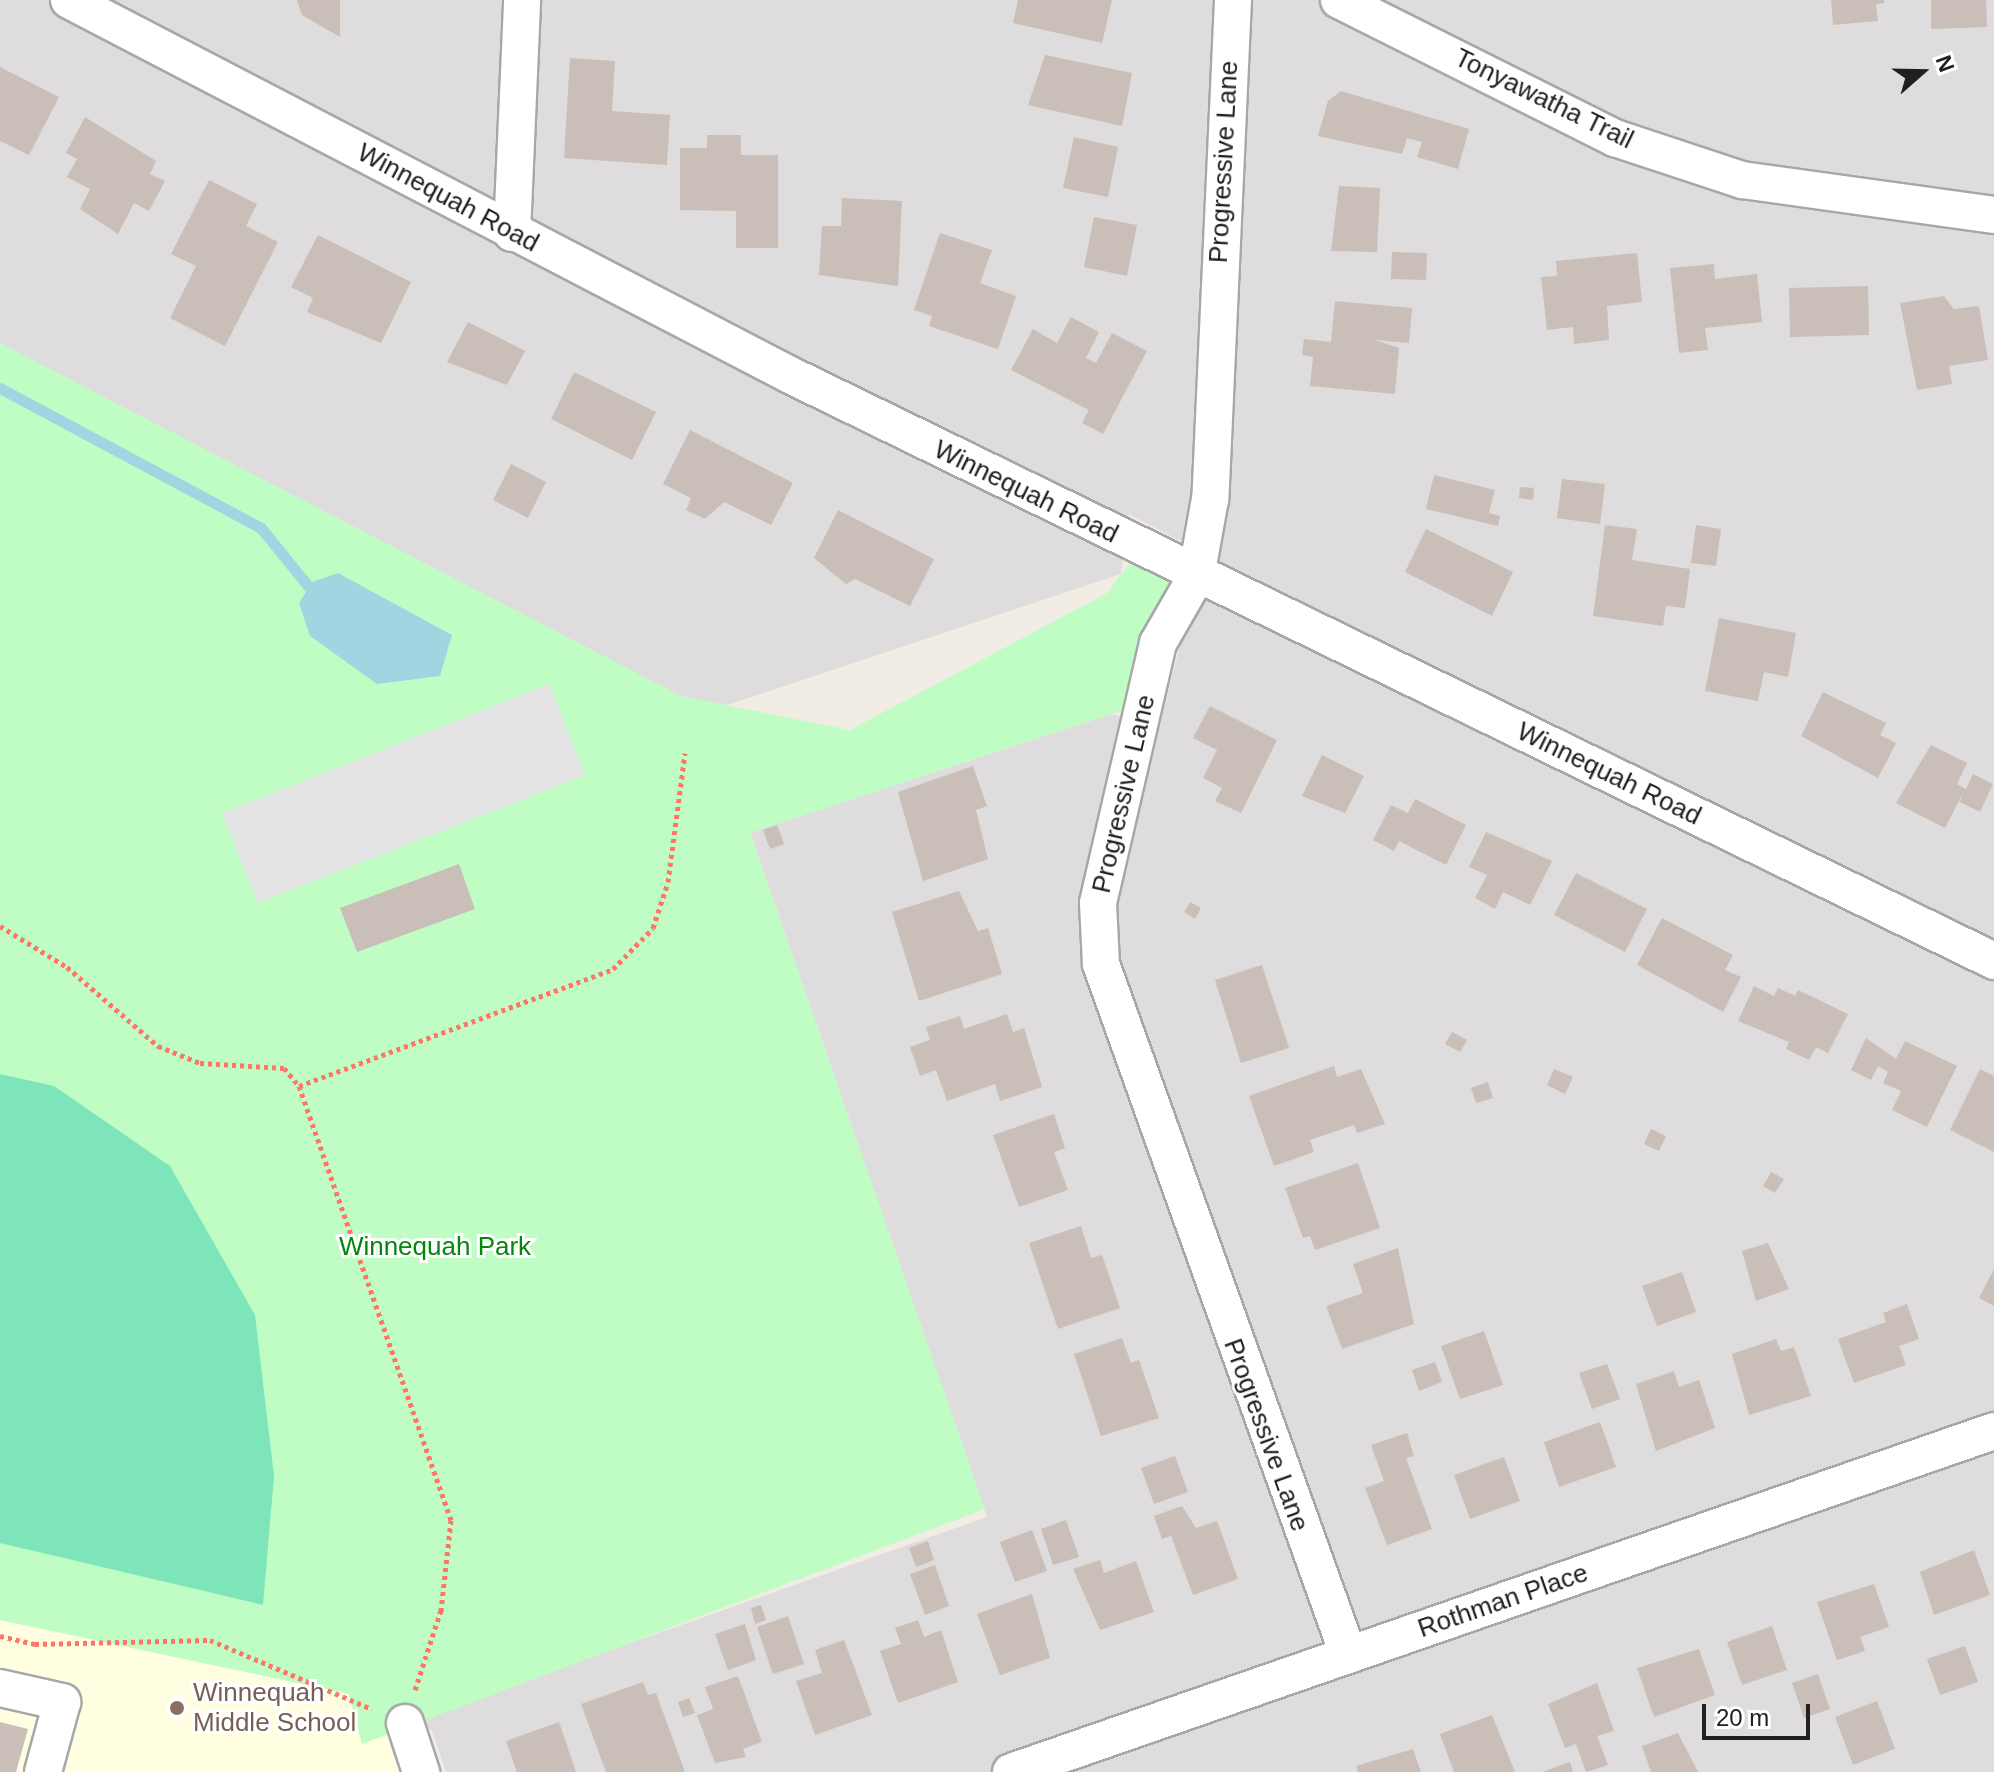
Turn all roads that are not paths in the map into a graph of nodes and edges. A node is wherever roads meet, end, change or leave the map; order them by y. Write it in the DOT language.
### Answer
graph roads {
  1 [pos="69,0"];
  2 [pos="522,0"];
  3 [pos="1233,0"];
  4 [pos="1339,0"];
  5 [pos="1994,215"];
  6 [pos="512,233"];
  7 [pos="1196,577"];
  8 [pos="1994,961"];
  9 [pos="1994,1431"];
  10 [pos="1348,1654"];
  11 [pos="0,1688"];
  12 [pos="405,1723"];
  13 [pos="43,1772"];
  14 [pos="421,1772"];
  15 [pos="1011,1772"];
  1 -- 6 [label="street, Winnequah Road"];
  2 -- 6 [label="street"];
  3 -- 7 [label="street, Progressive Lane"];
  4 -- 5 [label="street, Tonyawatha Trail"];
  6 -- 7 [label="street, Winnequah Road"];
  7 -- 8 [label="street, Winnequah Road"];
  7 -- 10 [label="street, Progressive Lane"];
  9 -- 10 [label="street, Rothman Place"];
  10 -- 15 [label="street, Rothman Place"];
  11 -- 13 [label="street"];
  12 -- 14 [label="street"];
}
